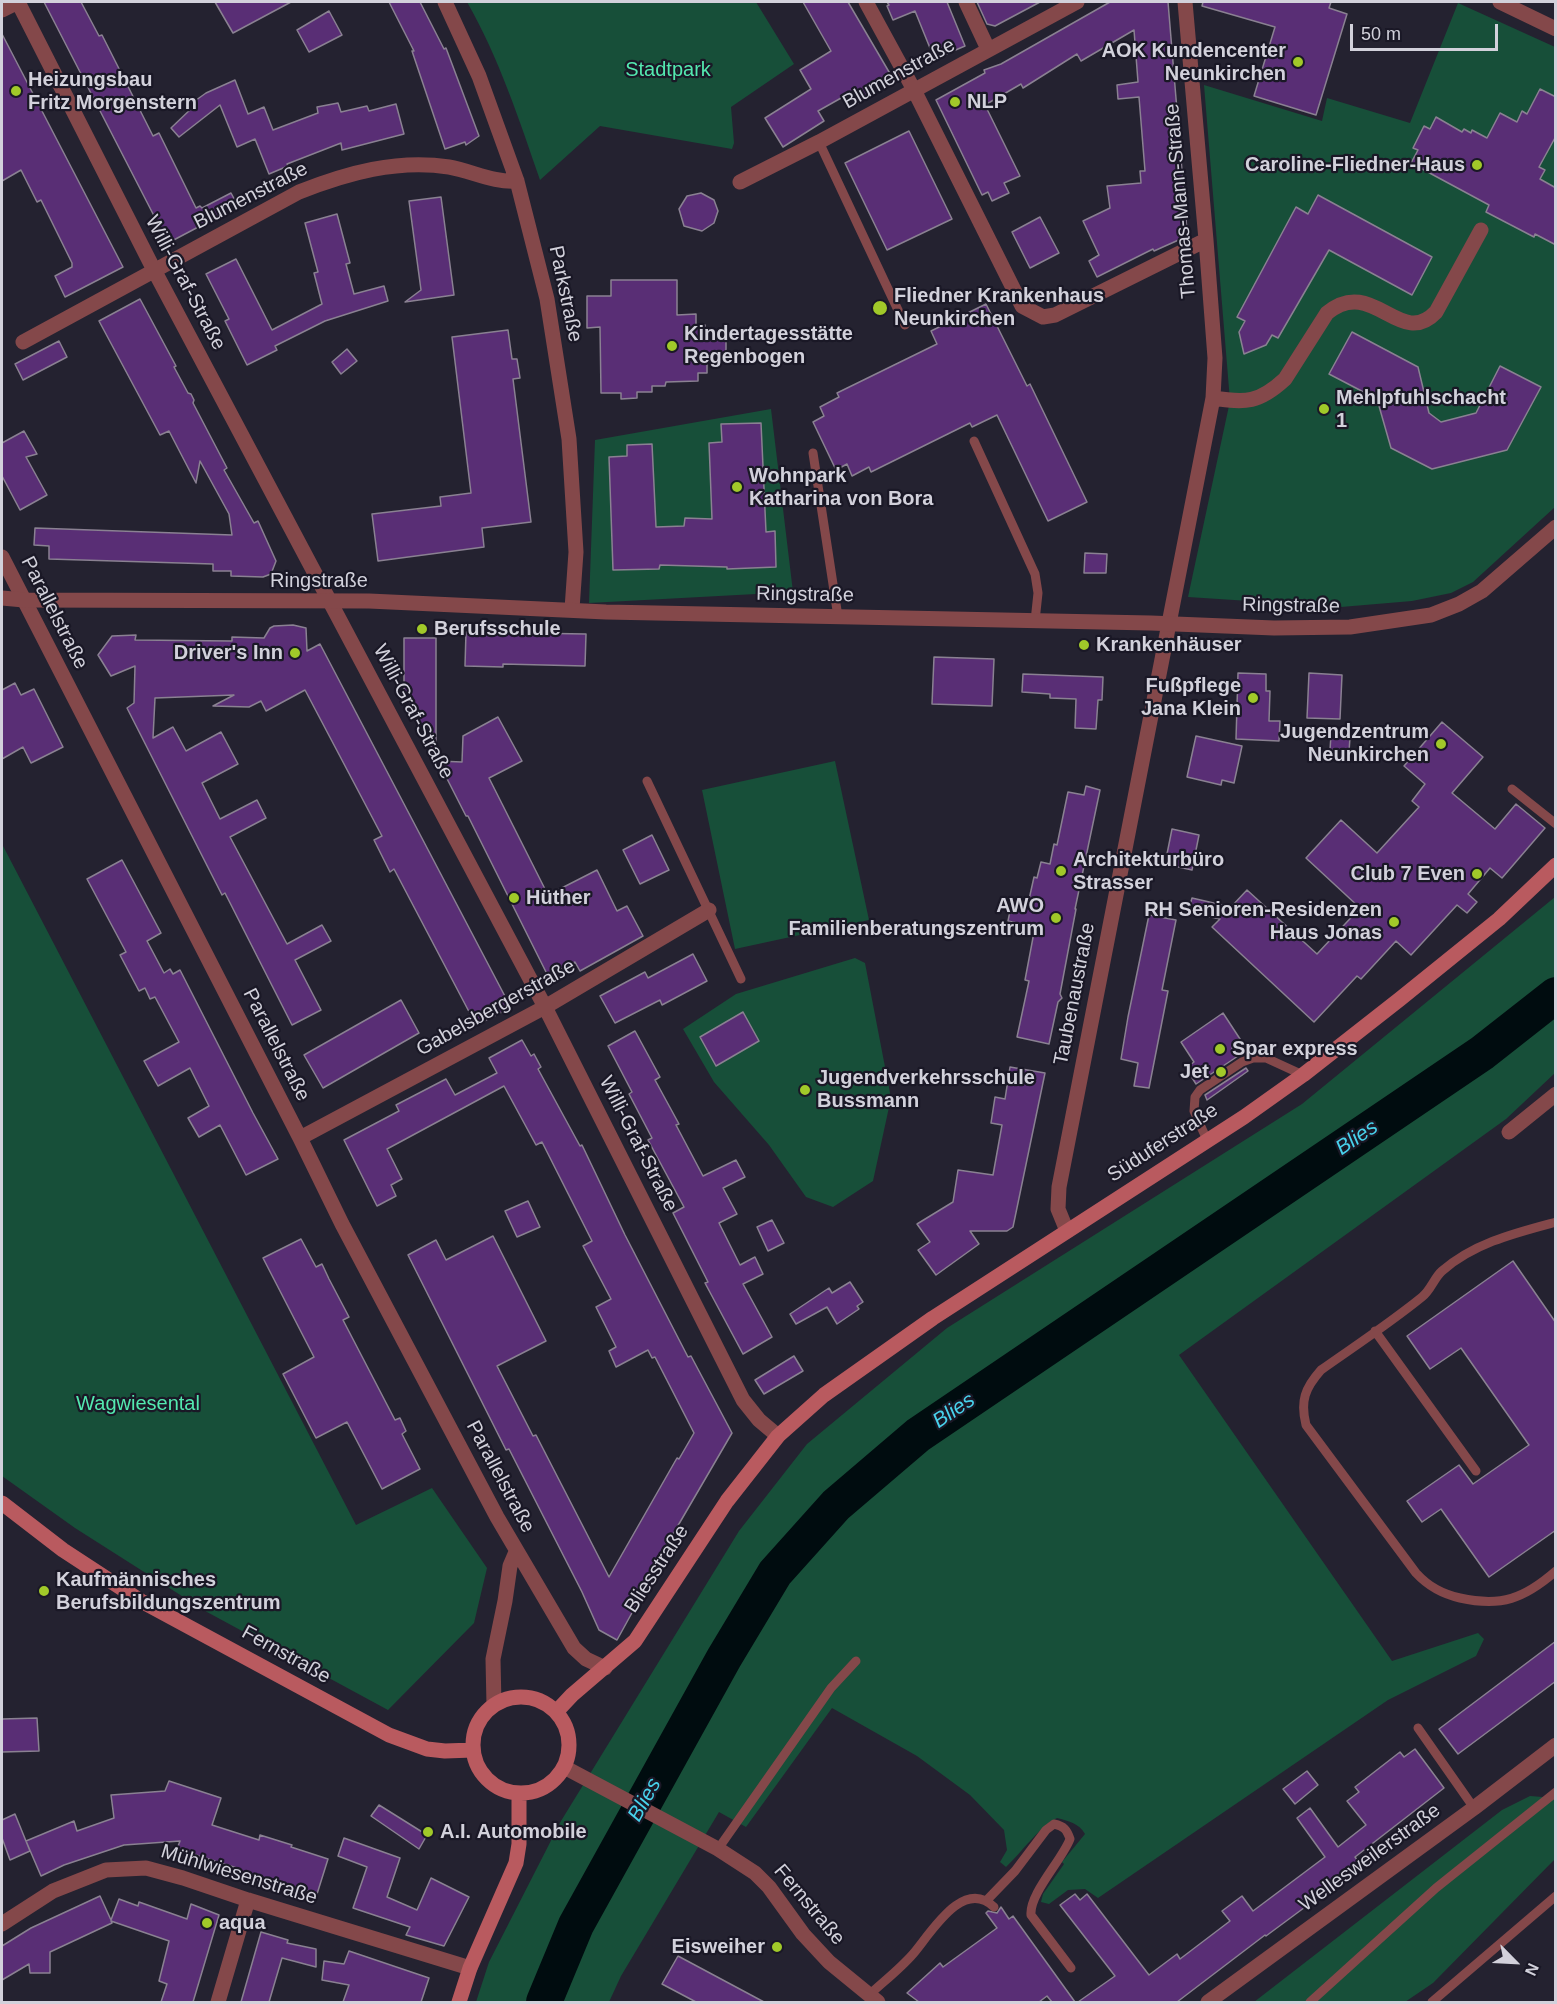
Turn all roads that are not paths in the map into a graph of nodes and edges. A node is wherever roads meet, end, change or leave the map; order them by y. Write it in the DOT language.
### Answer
graph roads {
  1 [pos="18,2"];
  2 [pos="445,2"];
  3 [pos="866,2"];
  4 [pos="966,2"];
  5 [pos="1077,2"];
  6 [pos="1185,2"];
  7 [pos="1500,2"];
  8 [pos="2,10"];
  9 [pos="1556,29"];
  10 [pos="988,49"];
  11 [pos="914,90"];
  12 [pos="819,142"];
  13 [pos="517,182"];
  14 [pos="740,182"];
  15 [pos="1481,230"];
  16 [pos="1206,240"];
  17 [pos="154,270"];
  18 [pos="905,324"];
  19 [pos="23,342"];
  20 [pos="1213,398"];
  21 [pos="974,441"];
  22 [pos="813,453"];
  23 [pos="1556,527"];
  24 [pos="2,557"];
  25 [pos="2,598"];
  26 [pos="24,600"];
  27 [pos="331,602"];
  28 [pos="572,609"];
  29 [pos="838,617"];
  30 [pos="1035,621"];
  31 [pos="1169,624"];
  32 [pos="646,780"];
  33 [pos="1512,789"];
  34 [pos="1556,824"];
  35 [pos="1556,865"];
  36 [pos="710,910"];
  37 [pos="741,979"];
  38 [pos="545,1007"];
  39 [pos="1303,1075"];
  40 [pos="1556,1094"];
  41 [pos="1509,1132"];
  42 [pos="300,1138"];
  43 [pos="1207,1140"];
  44 [pos="1556,1222"];
  45 [pos="1066,1231"];
  46 [pos="1375,1331"];
  47 [pos="778,1436"];
  48 [pos="1476,1471"];
  49 [pos="2,1503"];
  50 [pos="516,1552"];
  51 [pos="1556,1571"];
  52 [pos="856,1661"];
  53 [pos="605,1668"];
  54 [pos="494,1705"];
  55 [pos="557,1711"];
  56 [pos="1419,1728"];
  57 [pos="1556,1745"];
  58 [pos="473,1750"];
  59 [pos="564,1767"];
  60 [pos="1556,1792"];
  61 [pos="519,1793"];
  62 [pos="1474,1808"];
  63 [pos="717,1849"];
  64 [pos="1556,1896"];
  65 [pos="248,1900"];
  66 [pos="987,1900"];
  67 [pos="994,1907"];
  68 [pos="2,1924"];
  69 [pos="470,1968"];
  70 [pos="1071,1968"];
  71 [pos="873,1999"];
  72 [pos="218,2002"];
  73 [pos="459,2002"];
  74 [pos="1208,2002"];
  75 [pos="1310,2002"];
  76 [pos="1432,2002"];
  1 -- 8 [label="street"];
  1 -- 17 [label="street, Willi-Graf-Straße"];
  2 -- 13 [label="street, Parkstraße"];
  3 -- 11 [label="street"];
  4 -- 10 [label="street"];
  5 -- 10 [label="street, Blumenstraße"];
  6 -- 16 [label="street, Thomas-Mann-Straße"];
  7 -- 9 [label="street"];
  10 -- 11 [label="street, Blumenstraße"];
  11 -- 12 [label="street, Blumenstraße"];
  11 -- 16 [label="street"];
  12 -- 14 [label="street, Blumenstraße"];
  12 -- 18 [label="lane"];
  13 -- 17 [label="street, Blumenstraße"];
  13 -- 28 [label="street, Parkstraße"];
  15 -- 20 [label="street"];
  16 -- 20 [label="street, Thomas-Mann-Straße"];
  17 -- 19 [label="street, Blumenstraße"];
  17 -- 27 [label="street, Willi-Graf-Straße"];
  20 -- 31 [label="street, Thomas-Mann-Straße"];
  21 -- 30 [label="lane"];
  22 -- 29 [label="lane"];
  23 -- 31 [label="street, Ringstraße"];
  24 -- 26 [label="street, Parallelstraße"];
  25 -- 26 [label="street, Ringstraße"];
  26 -- 27 [label="street, Ringstraße"];
  26 -- 42 [label="street, Parallelstraße"];
  27 -- 28 [label="street, Ringstraße"];
  27 -- 38 [label="street, Willi-Graf-Straße"];
  28 -- 29 [label="street, Ringstraße"];
  29 -- 30 [label="street, Ringstraße"];
  30 -- 31 [label="street, Ringstraße"];
  31 -- 45 [label="street, Taubenaustraße"];
  32 -- 36 [label="lane"];
  33 -- 34 [label="lane"];
  35 -- 39 [label="main road, Süduferstraße"];
  36 -- 37 [label="lane"];
  36 -- 38 [label="street, Gabelsbergerstraße"];
  38 -- 42 [label="street, Gabelsbergerstraße"];
  38 -- 47 [label="street, Willi-Graf-Straße"];
  39 -- 43 [label="main road, Süduferstraße"];
  39 -- 43 [label="lane"];
  40 -- 41 [label="street"];
  42 -- 50 [label="street, Parallelstraße"];
  43 -- 45 [label="main road, Süduferstraße"];
  44 -- 46 [label="lane"];
  45 -- 47 [label="main road, Süduferstraße"];
  46 -- 48 [label="lane"];
  46 -- 51 [label="lane"];
  47 -- 53 [label="main road, Bliesstraße"];
  49 -- 58 [label="main road, Fernstraße"];
  50 -- 53 [label="street, Parallelstraße"];
  50 -- 54 [label="street, Parallelstraße"];
  52 -- 63 [label="lane"];
  53 -- 55 [label="main road, Bliesstraße"];
  54 -- 55 [label="main road"];
  54 -- 58 [label="main road"];
  55 -- 59 [label="main road"];
  56 -- 62 [label="lane"];
  57 -- 62 [label="street, Wellesweilerstraße"];
  58 -- 61 [label="main road"];
  59 -- 61 [label="main road"];
  59 -- 63 [label="street, Fernstraße"];
  60 -- 75 [label="lane"];
  61 -- 69 [label="main road"];
  62 -- 74 [label="street, Wellesweilerstraße"];
  63 -- 71 [label="street, Fernstraße"];
  64 -- 76 [label="lane"];
  65 -- 68 [label="street, Mühlwiesenstraße"];
  65 -- 69 [label="street, Mühlwiesenstraße"];
  65 -- 72 [label="street"];
  66 -- 67 [label="lane"];
  66 -- 70 [label="lane"];
  66 -- 71 [label="lane"];
  69 -- 73 [label="main road"];
}
